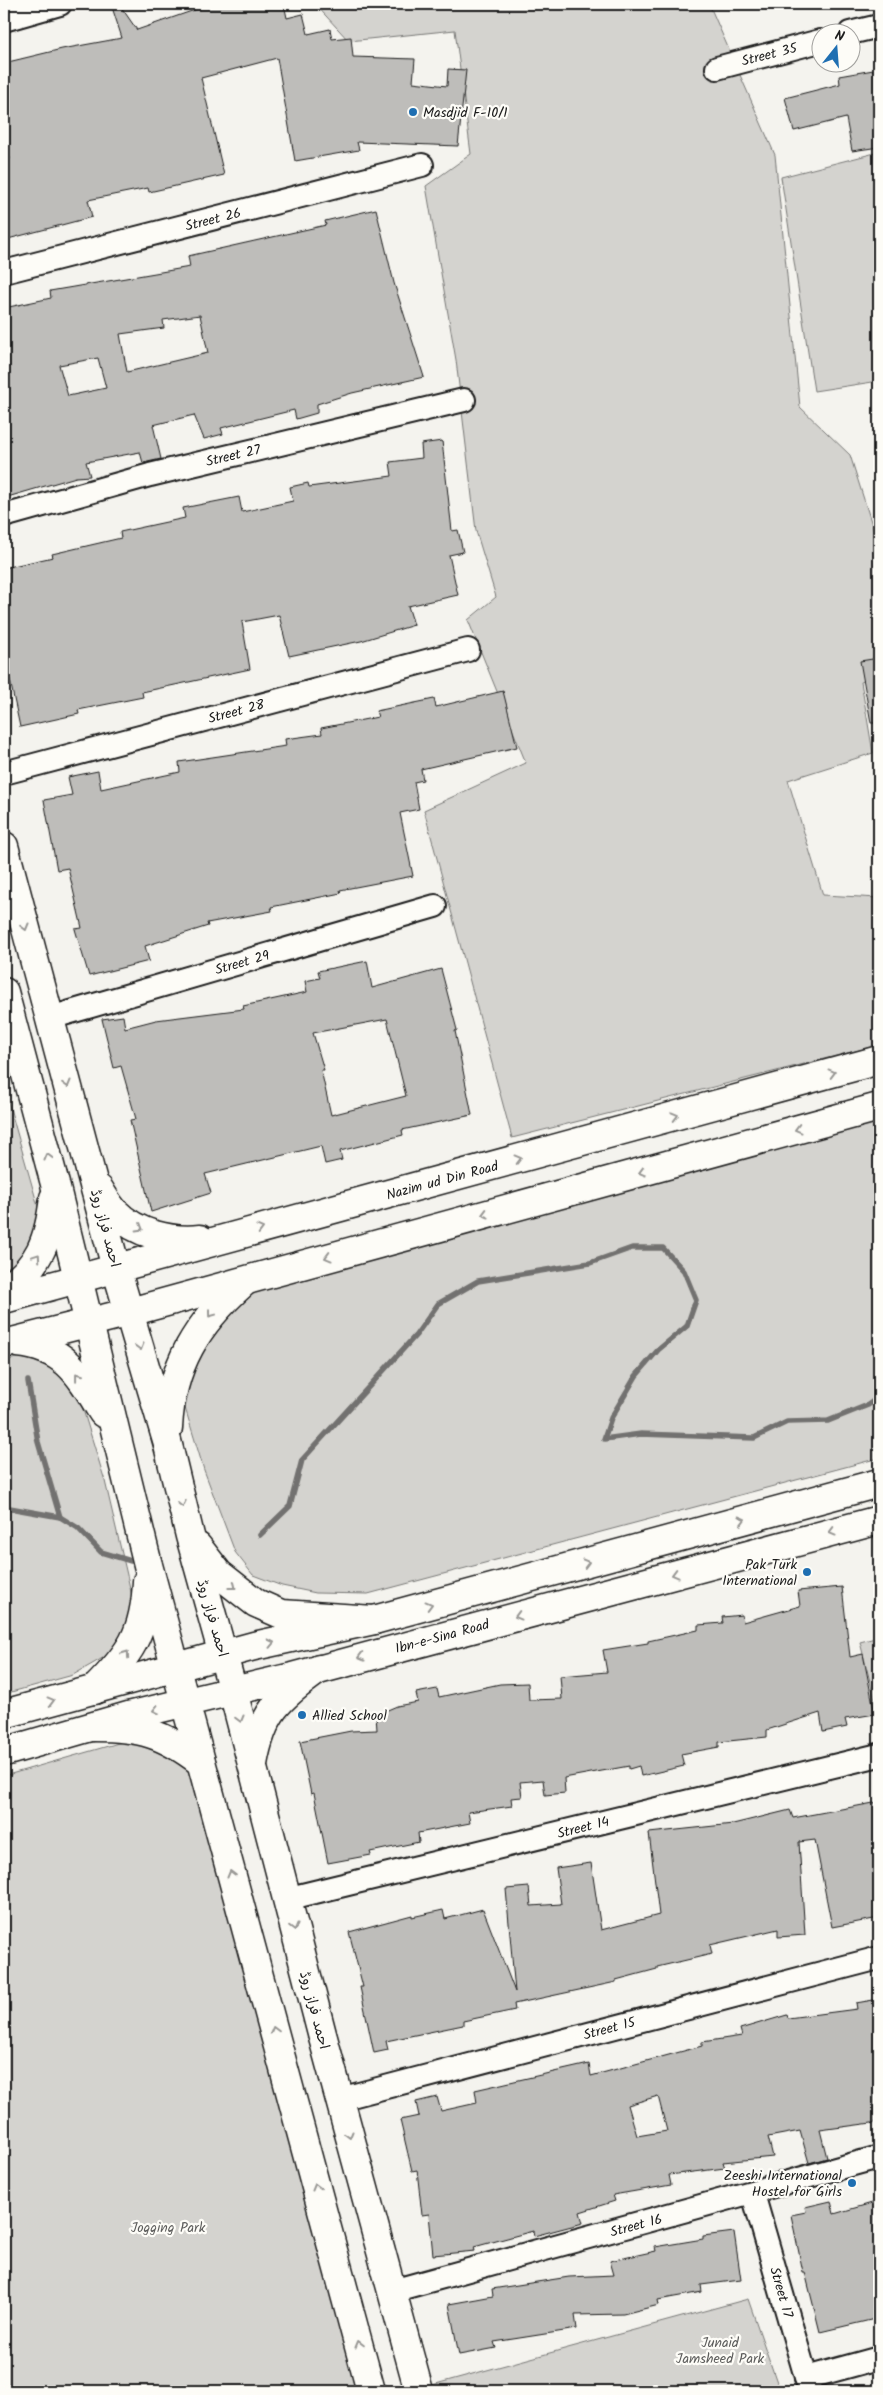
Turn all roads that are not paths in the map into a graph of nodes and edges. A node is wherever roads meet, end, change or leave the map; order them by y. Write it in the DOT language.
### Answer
graph roads {
  1 [pos="60,4"];
  2 [pos="4,20"];
  3 [pos="879,26"];
  4 [pos="860,31"];
  5 [pos="810,44"];
  6 [pos="717,68"];
  7 [pos="422,165"];
  8 [pos="4,272"];
  9 [pos="464,400"];
  10 [pos="4,516"];
  11 [pos="468,650"];
  12 [pos="4,773"];
  13 [pos="4,846"];
  14 [pos="435,906"];
  15 [pos="4,992"];
  16 [pos="50,1018"];
  17 [pos="879,1060"];
  18 [pos="879,1107"];
  19 [pos="94,1182"];
  20 [pos="55,1184"];
  21 [pos="230,1237"];
  22 [pos="116,1268"];
  23 [pos="78,1278"];
  24 [pos="246,1280"];
  25 [pos="4,1291"];
  26 [pos="4,1299"];
  27 [pos="130,1312"];
  28 [pos="88,1323"];
  29 [pos="8,1343"];
  30 [pos="114,1431"];
  31 [pos="167,1441"];
  32 [pos="879,1483"];
  33 [pos="879,1520"];
  34 [pos="190,1536"];
  35 [pos="148,1565"];
  36 [pos="374,1620"];
  37 [pos="224,1655"];
  38 [pos="176,1668"];
  39 [pos="319,1669"];
  40 [pos="94,1690"];
  41 [pos="233,1691"];
  42 [pos="185,1703"];
  43 [pos="4,1714"];
  44 [pos="94,1727"];
  45 [pos="4,1752"];
  46 [pos="879,1755"];
  47 [pos="201,1762"];
  48 [pos="252,1765"];
  49 [pos="286,1899"];
  50 [pos="879,1958"];
  51 [pos="340,2099"];
  52 [pos="879,2157"];
  53 [pos="753,2194"];
  54 [pos="392,2291"];
  55 [pos="879,2358"];
  56 [pos="808,2385"];
  57 [pos="371,2391"];
  58 [pos="420,2391"];
  1 -- 2 [label="street"];
  3 -- 4 [label="street"];
  5 -- 6 [label="street, Street 35"];
  7 -- 8 [label="street, Street 26"];
  9 -- 10 [label="street, Street 27"];
  11 -- 12 [label="street, Street 28"];
  13 -- 16 [label="main road, احمد فراز روڈ, one-way"];
  14 -- 16 [label="street, Street 29"];
  20 -- 15 [label="main road, one-way"];
  16 -- 19 [label="main road, احمد فراز روڈ, one-way"];
  21 -- 17 [label="main road, Nazim ud Din Road, one-way"];
  18 -- 24 [label="main road, one-way"];
  19 -- 21 [label="main road, one-way"];
  19 -- 22 [label="main road, احمد فراز روڈ"];
  20 -- 23 [label="main road"];
  25 -- 20 [label="main road, one-way"];
  21 -- 22 [label="main road, Nazim ud Din Road"];
  22 -- 23 [label="main road, Nazim ud Din Road"];
  22 -- 27 [label="main road, احمد فراز روڈ"];
  23 -- 26 [label="main road, Nazim ud Din Road"];
  23 -- 28 [label="main road"];
  24 -- 27 [label="main road"];
  24 -- 31 [label="main road, one-way"];
  27 -- 28 [label="main road"];
  27 -- 31 [label="main road, احمد فراز روڈ, one-way"];
  28 -- 29 [label="main road"];
  28 -- 30 [label="main road"];
  30 -- 29 [label="main road, one-way"];
  30 -- 35 [label="main road"];
  31 -- 34 [label="main road, احمد فراز روڈ, one-way"];
  36 -- 32 [label="main road, one-way"];
  33 -- 39 [label="main road, Ibn-e-Sina Road, one-way"];
  34 -- 36 [label="main road, one-way"];
  34 -- 37 [label="main road, احمد فراز روڈ"];
  35 -- 38 [label="main road"];
  40 -- 35 [label="main road, one-way"];
  37 -- 36 [label="main road, one-way"];
  37 -- 38 [label="main road"];
  37 -- 41 [label="main road, احمد فراز روڈ"];
  38 -- 40 [label="main road"];
  38 -- 42 [label="main road"];
  39 -- 41 [label="main road, Ibn-e-Sina Road"];
  39 -- 48 [label="main road"];
  43 -- 40 [label="main road, one-way"];
  41 -- 42 [label="main road, Ibn-e-Sina Road"];
  41 -- 48 [label="main road, احمد فراز روڈ, one-way"];
  42 -- 44 [label="main road, Ibn-e-Sina Road, one-way"];
  42 -- 47 [label="main road"];
  44 -- 45 [label="main road, Ibn-e-Sina Road"];
  44 -- 47 [label="main road"];
  46 -- 49 [label="street, Street 14"];
  57 -- 47 [label="main road, one-way"];
  48 -- 49 [label="main road, احمد فراز روڈ"];
  49 -- 51 [label="main road, احمد فراز روڈ, one-way"];
  50 -- 51 [label="street, Street 15"];
  51 -- 54 [label="main road, احمد فراز روڈ, one-way"];
  52 -- 53 [label="street, Street 16"];
  53 -- 54 [label="street, Street 16"];
  53 -- 56 [label="street, Street 17"];
  54 -- 58 [label="main road, احمد فراز روڈ"];
  55 -- 56 [label="street"];
}
